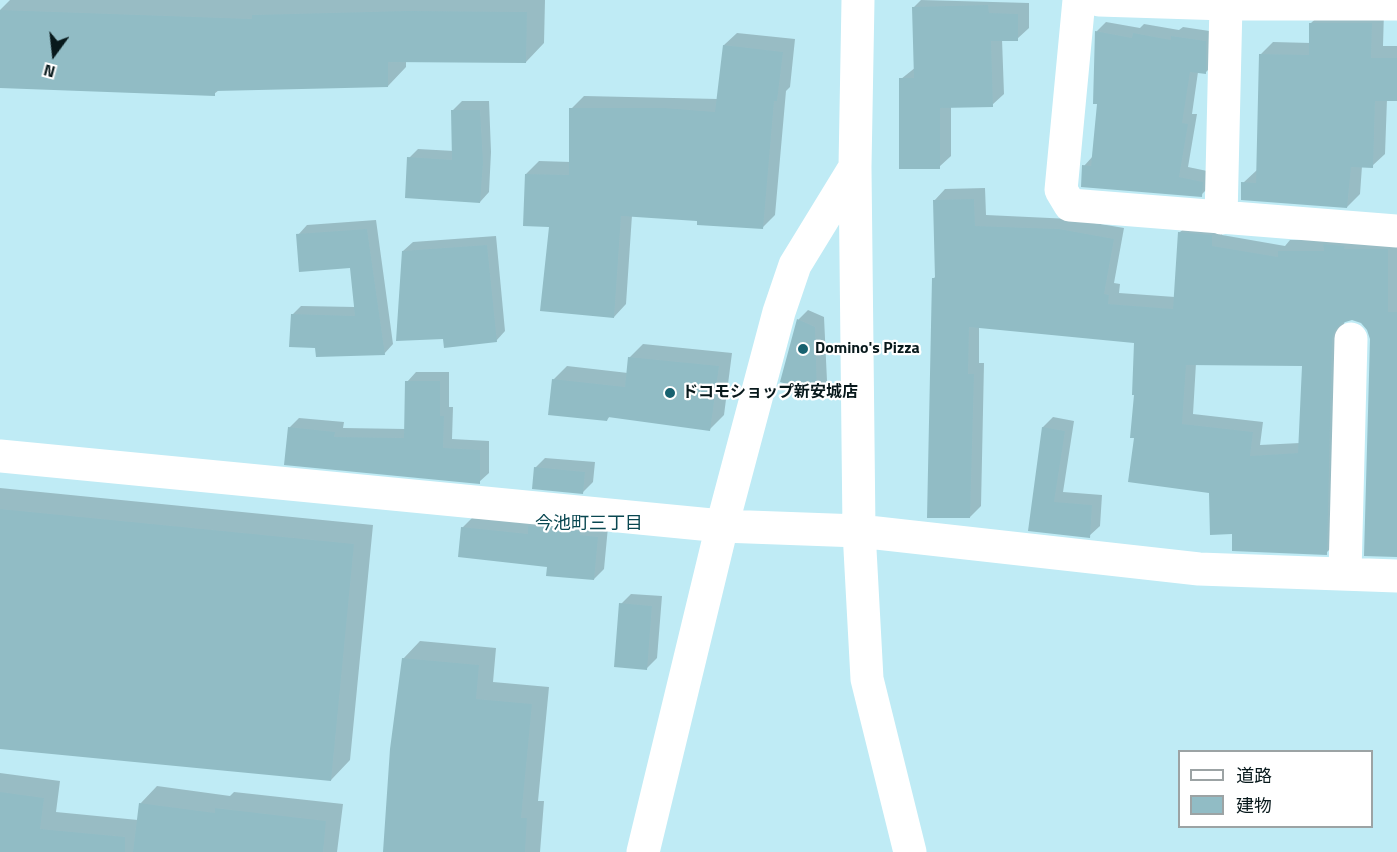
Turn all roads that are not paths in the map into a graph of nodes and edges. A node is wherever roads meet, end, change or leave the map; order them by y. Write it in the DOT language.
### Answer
graph roads {
  1 [pos="858,0"];
  2 [pos="1079,0"];
  3 [pos="1099,0"];
  4 [pos="1226,4"];
  5 [pos="1397,4"];
  6 [pos="855,168"];
  7 [pos="1221,218"];
  8 [pos="1397,231"];
  9 [pos="1351,339"];
  10 [pos="0,456"];
  11 [pos="722,526"];
  12 [pos="859,531"];
  13 [pos="1345,573"];
  14 [pos="1397,576"];
  15 [pos="644,852"];
  16 [pos="910,852"];
  1 -- 6 [label="street"];
  2 -- 7 [label="street"];
  3 -- 4 [label="street"];
  4 -- 5 [label="street"];
  4 -- 7 [label="street"];
  6 -- 11 [label="street"];
  6 -- 12 [label="street"];
  7 -- 8 [label="street"];
  9 -- 13 [label="street"];
  10 -- 11 [label="street"];
  11 -- 12 [label="street"];
  11 -- 15 [label="street"];
  12 -- 13 [label="street"];
  12 -- 16 [label="street"];
  13 -- 14 [label="street"];
}
